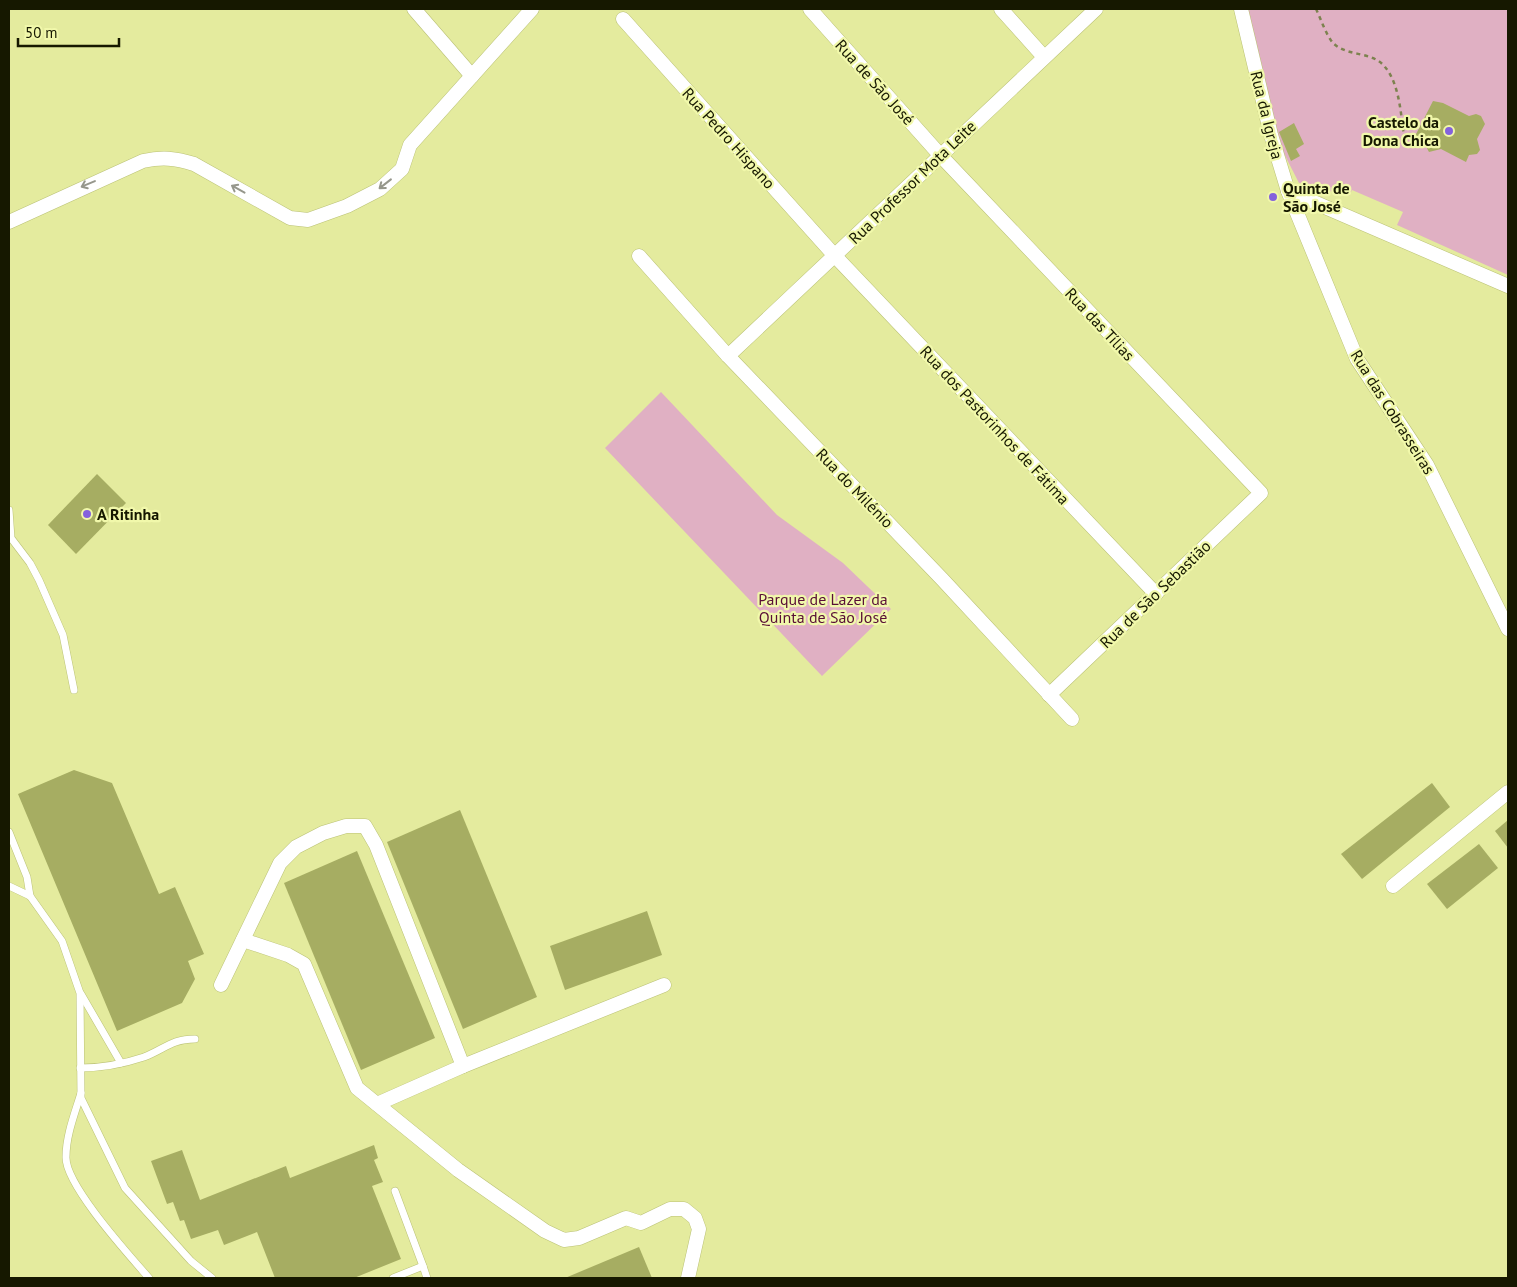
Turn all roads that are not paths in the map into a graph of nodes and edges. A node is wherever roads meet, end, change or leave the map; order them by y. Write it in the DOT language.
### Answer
graph roads {
  1 [pos="414,9"];
  2 [pos="532,9"];
  3 [pos="810,9"];
  4 [pos="1001,9"];
  5 [pos="1096,9"];
  6 [pos="1241,9"];
  7 [pos="623,19"];
  8 [pos="1044,57"];
  9 [pos="472,76"];
  10 [pos="940,155"];
  11 [pos="1288,191"];
  12 [pos="9,222"];
  13 [pos="639,256"];
  14 [pos="835,256"];
  15 [pos="1508,286"];
  16 [pos="728,356"];
  17 [pos="1260,493"];
  18 [pos="9,510"];
  19 [pos="1156,594"];
  20 [pos="1508,628"];
  21 [pos="74,690"];
  22 [pos="1049,695"];
  23 [pos="1072,719"];
  24 [pos="1508,792"];
  25 [pos="9,832"];
  26 [pos="9,886"];
  27 [pos="1393,886"];
  28 [pos="30,896"];
  29 [pos="243,940"];
  30 [pos="221,985"];
  31 [pos="664,985"];
  32 [pos="80,993"];
  33 [pos="195,1039"];
  34 [pos="121,1063"];
  35 [pos="462,1066"];
  36 [pos="80,1068"];
  37 [pos="81,1093"];
  38 [pos="377,1104"];
  39 [pos="395,1192"];
  40 [pos="423,1266"];
  41 [pos="149,1278"];
  42 [pos="212,1278"];
  43 [pos="393,1278"];
  44 [pos="427,1278"];
  45 [pos="688,1278"];
  1 -- 9 [label="street"];
  2 -- 9 [label="street"];
  3 -- 10 [label="street, Rua de São José"];
  4 -- 8 [label="street"];
  5 -- 8 [label="street, Rua Professor Mota Leite"];
  6 -- 11 [label="street, Rua da Igreja"];
  7 -- 14 [label="street, Rua Pedro Hispano"];
  8 -- 10 [label="street, Rua Professor Mota Leite"];
  9 -- 12 [label="street, one-way"];
  10 -- 14 [label="street, Rua Professor Mota Leite"];
  10 -- 17 [label="street, Rua das Tílias"];
  11 -- 15 [label="street"];
  11 -- 20 [label="street, Rua das Cobrasseiras"];
  13 -- 16 [label="street, Rua do Milénio"];
  14 -- 16 [label="street, Rua Professor Mota Leite"];
  14 -- 19 [label="street, Rua dos Pastorinhos de Fátima"];
  16 -- 22 [label="street, Rua do Milénio"];
  17 -- 19 [label="street, Rua de São Sebastião"];
  18 -- 21 [label="lane"];
  19 -- 22 [label="street, Rua de São Sebastião"];
  22 -- 23 [label="street, Rua do Milénio"];
  24 -- 27 [label="street"];
  25 -- 28 [label="lane"];
  26 -- 28 [label="lane"];
  28 -- 32 [label="lane"];
  29 -- 30 [label="street"];
  29 -- 35 [label="street"];
  29 -- 38 [label="street"];
  31 -- 35 [label="street"];
  32 -- 34 [label="lane"];
  32 -- 36 [label="lane"];
  33 -- 34 [label="lane"];
  34 -- 36 [label="lane"];
  35 -- 38 [label="street"];
  36 -- 37 [label="lane"];
  37 -- 41 [label="lane"];
  37 -- 42 [label="lane"];
  38 -- 45 [label="street"];
  39 -- 40 [label="lane"];
  40 -- 43 [label="lane"];
  40 -- 44 [label="lane"];
}
